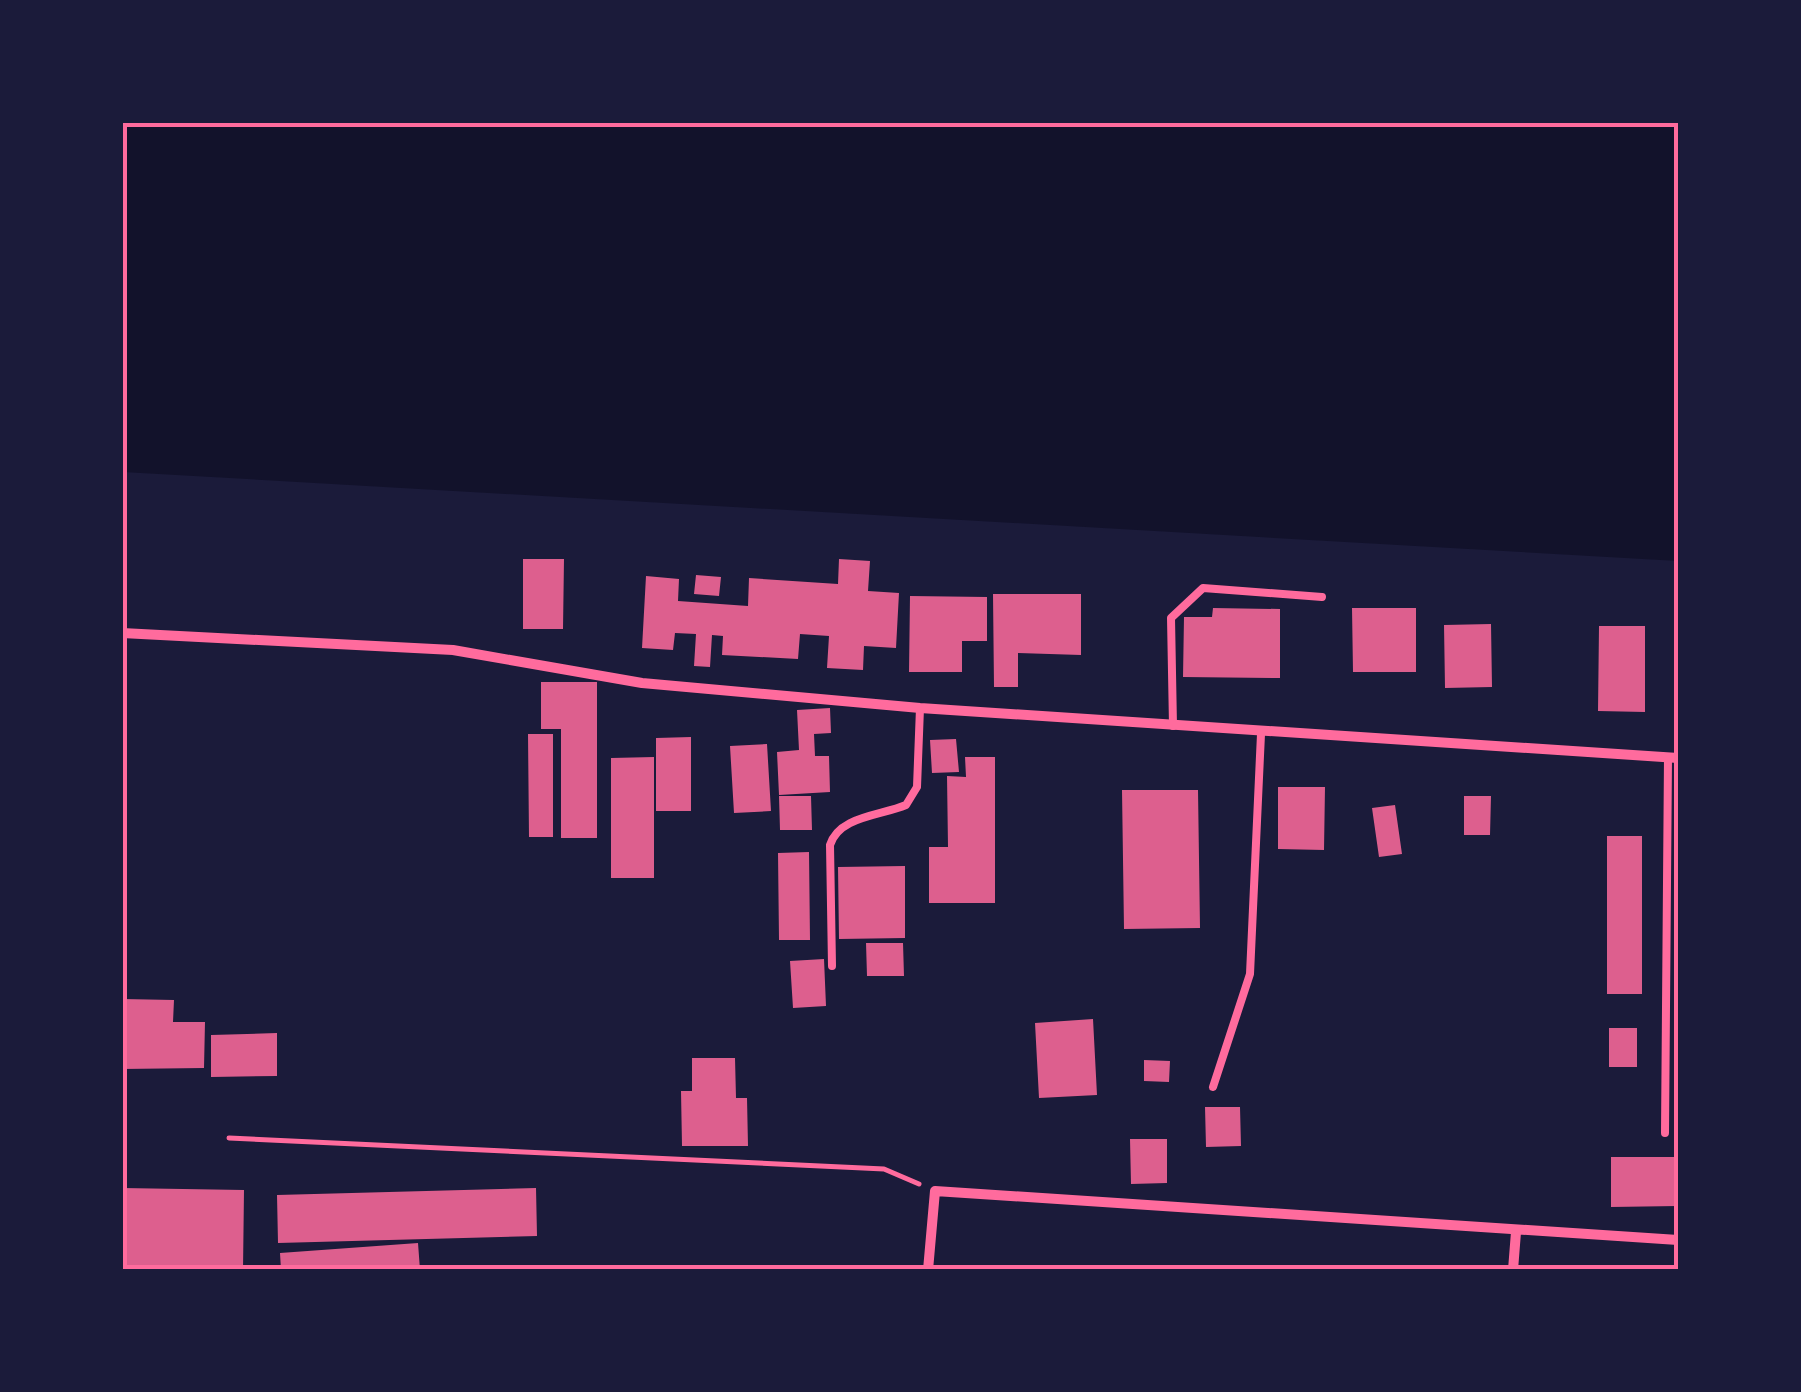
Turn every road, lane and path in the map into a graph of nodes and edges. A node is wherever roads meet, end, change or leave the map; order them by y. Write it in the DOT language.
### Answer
graph roads {
  1 [pos="1322,597"];
  2 [pos="122,634"];
  3 [pos="920,708"];
  4 [pos="1172,726"];
  5 [pos="1261,734"];
  6 [pos="1673,757"];
  7 [pos="832,966"];
  8 [pos="1213,1087"];
  9 [pos="1666,1133"];
  10 [pos="230,1138"];
  11 [pos="935,1191"];
  12 [pos="1516,1232"];
  13 [pos="1678,1240"];
  14 [pos="928,1270"];
  15 [pos="1513,1270"];
  1 -- 4 [label="lane"];
  2 -- 3 [label="street"];
  3 -- 4 [label="street"];
  3 -- 7 [label="lane"];
  4 -- 5 [label="street"];
  5 -- 6 [label="street"];
  5 -- 8 [label="lane"];
  6 -- 9 [label="lane"];
  10 -- 11 [label="path"];
  11 -- 12 [label="street"];
  11 -- 14 [label="street"];
  12 -- 13 [label="street"];
  12 -- 15 [label="street"];
}
